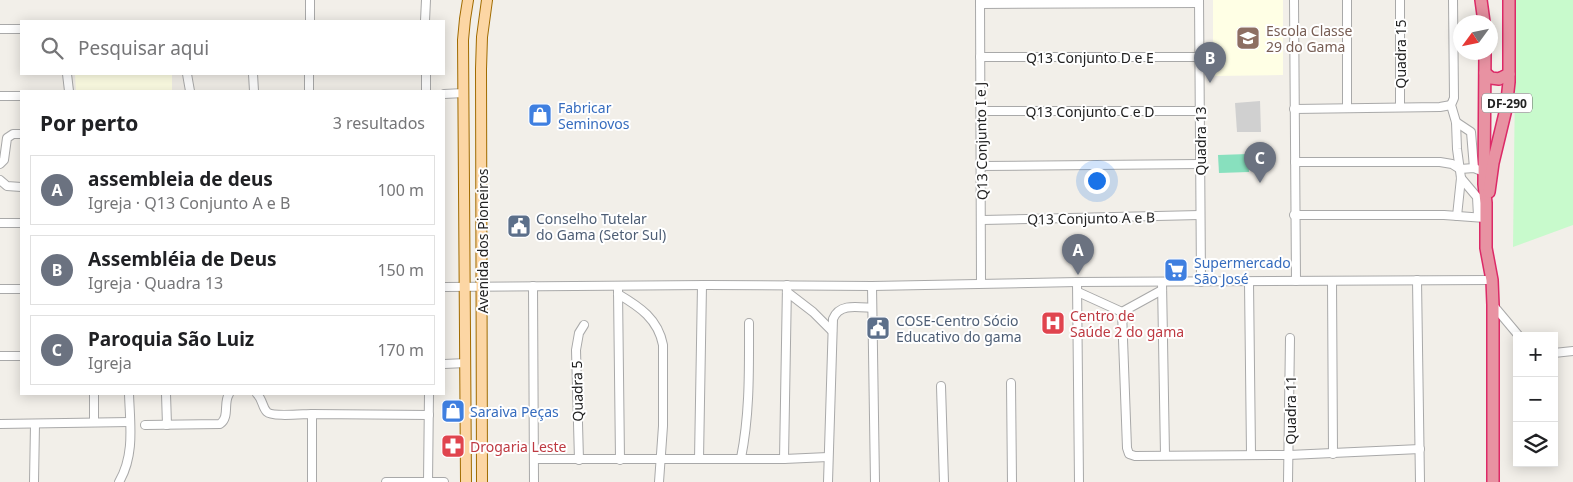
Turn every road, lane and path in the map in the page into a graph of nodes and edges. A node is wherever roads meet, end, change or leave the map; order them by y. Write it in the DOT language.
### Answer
graph roads {
  1 [pos="310,0"];
  2 [pos="426,0"];
  3 [pos="468,0"];
  4 [pos="486,0"];
  5 [pos="1294,0"];
  6 [pos="1348,0"];
  7 [pos="1400,0"];
  8 [pos="1453,0"];
  9 [pos="1482,0"];
  10 [pos="1509,0"];
  11 [pos="1199,1"];
  12 [pos="980,2"];
  13 [pos="1483,15"];
  14 [pos="310,20"];
  15 [pos="426,20"];
  16 [pos="0,29"];
  17 [pos="20,29"];
  18 [pos="1199,57"];
  19 [pos="980,58"];
  20 [pos="1485,60"];
  21 [pos="1485,73"];
  22 [pos="1509,74"];
  23 [pos="67,75"];
  24 [pos="187,75"];
  25 [pos="253,75"];
  26 [pos="309,75"];
  27 [pos="426,75"];
  28 [pos="69,90"];
  29 [pos="190,90"];
  30 [pos="254,90"];
  31 [pos="309,90"];
  32 [pos="426,90"];
  33 [pos="464,93"];
  34 [pos="445,94"];
  35 [pos="0,96"];
  36 [pos="20,96"];
  37 [pos="1451,105"];
  38 [pos="1400,107"];
  39 [pos="1347,108"];
  40 [pos="1294,109"];
  41 [pos="981,111"];
  42 [pos="1200,111"];
  43 [pos="1456,122"];
  44 [pos="20,134"];
  45 [pos="1295,162"];
  46 [pos="0,164"];
  47 [pos="1200,164"];
  48 [pos="981,166"];
  49 [pos="1460,169"];
  50 [pos="1479,170"];
  51 [pos="1461,178"];
  52 [pos="0,180"];
  53 [pos="463,186"];
  54 [pos="20,187"];
  55 [pos="482,188"];
  56 [pos="1486,203"];
  57 [pos="1200,215"];
  58 [pos="1294,215"];
  59 [pos="1457,216"];
  60 [pos="1482,217"];
  61 [pos="982,220"];
  62 [pos="0,223"];
  63 [pos="20,223"];
  64 [pos="1417,280"];
  65 [pos="1492,280"];
  66 [pos="1296,281"];
  67 [pos="1332,281"];
  68 [pos="1077,282"];
  69 [pos="1201,282"];
  70 [pos="1249,282"];
  71 [pos="981,283"];
  72 [pos="702,285"];
  73 [pos="533,286"];
  74 [pos="872,286"];
  75 [pos="1162,286"];
  76 [pos="445,287"];
  77 [pos="482,287"];
  78 [pos="464,288"];
  79 [pos="787,288"];
  80 [pos="0,289"];
  81 [pos="20,289"];
  82 [pos="618,290"];
  83 [pos="1078,292"];
  84 [pos="1493,305"];
  85 [pos="872,308"];
  86 [pos="1122,312"];
  87 [pos="749,323"];
  88 [pos="584,325"];
  89 [pos="832,331"];
  90 [pos="1516,332"];
  91 [pos="1290,338"];
  92 [pos="1573,351"];
  93 [pos="1558,353"];
  94 [pos="0,356"];
  95 [pos="20,356"];
  96 [pos="466,363"];
  97 [pos="445,364"];
  98 [pos="1011,383"];
  99 [pos="941,386"];
  100 [pos="94,395"];
  101 [pos="130,395"];
  102 [pos="166,395"];
  103 [pos="228,395"];
  104 [pos="258,395"];
  105 [pos="429,395"];
  106 [pos="482,403"];
  107 [pos="466,404"];
  108 [pos="312,414"];
  109 [pos="429,415"];
  110 [pos="466,416"];
  111 [pos="482,418"];
  112 [pos="94,422"];
  113 [pos="130,422"];
  114 [pos="0,424"];
  115 [pos="35,424"];
  116 [pos="145,425"];
  117 [pos="167,425"];
  118 [pos="1420,449"];
  119 [pos="1251,454"];
  120 [pos="1333,454"];
  121 [pos="1165,455"];
  122 [pos="1289,455"];
  123 [pos="740,458"];
  124 [pos="828,458"];
  125 [pos="660,459"];
  126 [pos="699,459"];
  127 [pos="784,459"];
  128 [pos="535,460"];
  129 [pos="579,460"];
  130 [pos="620,460"];
  131 [pos="34,482"];
  132 [pos="119,482"];
  133 [pos="312,482"];
  134 [pos="386,482"];
  135 [pos="428,482"];
  136 [pos="444,482"];
  137 [pos="466,482"];
  138 [pos="482,482"];
  139 [pos="534,482"];
  140 [pos="659,482"];
  141 [pos="828,482"];
  142 [pos="875,482"];
  143 [pos="944,482"];
  144 [pos="1012,482"];
  145 [pos="1079,482"];
  146 [pos="1288,482"];
  147 [pos="1420,482"];
  148 [pos="1493,482"];
  1 -- 14 [label="street"];
  2 -- 15 [label="street"];
  3 -- 33 [label="main road, Avenida dos Pioneiros"];
  4 -- 55 [label="main road, Avenida dos Pioneiros"];
  5 -- 40 [label="street"];
  6 -- 39 [label="street"];
  7 -- 38 [label="street, Quadra 15"];
  8 -- 37 [label="street"];
  9 -- 13 [label="highway"];
  10 -- 22 [label="highway, DF-290"];
  11 -- 12 [label="street"];
  11 -- 18 [label="street, Quadra 13"];
  12 -- 19 [label="street, Q13 Conjunto I e J"];
  16 -- 17 [label="street"];
  18 -- 19 [label="street, Q13 Conjunto D e E"];
  18 -- 42 [label="street, Quadra 13"];
  19 -- 41 [label="street, Q13 Conjunto I e J"];
  20 -- 21 [label="highway, DF-290"];
  21 -- 22 [label="highway"];
  21 -- 50 [label="highway, DF-290"];
  22 -- 56 [label="highway, DF-290"];
  23 -- 28 [label="street"];
  24 -- 29 [label="street"];
  25 -- 30 [label="street"];
  26 -- 31 [label="street"];
  27 -- 32 [label="street"];
  33 -- 34 [label="street"];
  33 -- 53 [label="main road, Avenida dos Pioneiros"];
  35 -- 36 [label="street"];
  37 -- 38 [label="street"];
  37 -- 43 [label="street"];
  38 -- 39 [label="street"];
  39 -- 40 [label="street"];
  40 -- 45 [label="street"];
  41 -- 42 [label="street, Q13 Conjunto C e D"];
  41 -- 48 [label="street, Q13 Conjunto I e J"];
  42 -- 47 [label="street, Quadra 13"];
  43 -- 49 [label="street"];
  43 -- 50 [label="street"];
  44 -- 46 [label="street"];
  45 -- 49 [label="street"];
  45 -- 58 [label="street"];
  47 -- 48 [label="street"];
  47 -- 57 [label="street, Quadra 13"];
  48 -- 61 [label="street, Q13 Conjunto I e J"];
  49 -- 50 [label="street"];
  49 -- 51 [label="street"];
  50 -- 56 [label="highway, DF-290"];
  51 -- 59 [label="street"];
  51 -- 60 [label="street"];
  52 -- 54 [label="street"];
  53 -- 55 [label="main road"];
  53 -- 78 [label="main road, Avenida dos Pioneiros"];
  55 -- 77 [label="main road, Avenida dos Pioneiros"];
  56 -- 60 [label="highway, DF-290"];
  57 -- 61 [label="street, Q13 Conjunto A e B"];
  57 -- 69 [label="street, Quadra 13"];
  58 -- 59 [label="street"];
  58 -- 66 [label="street"];
  59 -- 60 [label="street"];
  60 -- 65 [label="highway, DF-290"];
  61 -- 71 [label="street, Q13 Conjunto I e J"];
  62 -- 63 [label="street"];
  64 -- 65 [label="street"];
  64 -- 67 [label="street"];
  64 -- 118 [label="street"];
  65 -- 84 [label="highway, DF-290"];
  66 -- 67 [label="street"];
  66 -- 70 [label="street"];
  67 -- 120 [label="street"];
  68 -- 71 [label="street"];
  68 -- 75 [label="street"];
  68 -- 83 [label="street"];
  69 -- 70 [label="street"];
  69 -- 75 [label="street"];
  70 -- 119 [label="street"];
  71 -- 74 [label="street"];
  72 -- 79 [label="street"];
  72 -- 82 [label="street"];
  72 -- 126 [label="street"];
  73 -- 77 [label="street"];
  73 -- 82 [label="street"];
  73 -- 128 [label="street"];
  74 -- 79 [label="street"];
  74 -- 85 [label="street"];
  75 -- 86 [label="street"];
  75 -- 121 [label="street"];
  76 -- 78 [label="street"];
  77 -- 78 [label="street"];
  77 -- 106 [label="main road, Avenida dos Pioneiros"];
  78 -- 96 [label="main road, Avenida dos Pioneiros"];
  79 -- 89 [label="street"];
  79 -- 127 [label="street"];
  80 -- 81 [label="street"];
  82 -- 125 [label="street"];
  82 -- 130 [label="street"];
  83 -- 86 [label="street"];
  83 -- 145 [label="street"];
  84 -- 90 [label="street"];
  84 -- 148 [label="highway, DF-290"];
  85 -- 89 [label="street"];
  85 -- 142 [label="street"];
  86 -- 121 [label="street"];
  87 -- 123 [label="street"];
  88 -- 129 [label="street, Quadra 5"];
  89 -- 124 [label="street"];
  91 -- 122 [label="street, Quadra 11"];
  92 -- 93 [label="street"];
  94 -- 95 [label="street"];
  96 -- 97 [label="street"];
  96 -- 107 [label="main road, Avenida dos Pioneiros"];
  98 -- 144 [label="street"];
  99 -- 143 [label="street"];
  100 -- 112 [label="street"];
  101 -- 113 [label="street"];
  102 -- 117 [label="street"];
  103 -- 117 [label="street"];
  104 -- 108 [label="street"];
  105 -- 109 [label="street"];
  106 -- 107 [label="main road"];
  106 -- 111 [label="main road, Avenida dos Pioneiros"];
  107 -- 110 [label="main road, Avenida dos Pioneiros"];
  108 -- 109 [label="street"];
  108 -- 133 [label="street"];
  109 -- 135 [label="street"];
  110 -- 111 [label="main road"];
  110 -- 137 [label="main road, Avenida dos Pioneiros"];
  111 -- 138 [label="main road, Avenida dos Pioneiros"];
  112 -- 113 [label="street"];
  112 -- 115 [label="street"];
  113 -- 132 [label="street"];
  114 -- 115 [label="street"];
  115 -- 131 [label="street"];
  116 -- 117 [label="street"];
  118 -- 120 [label="street"];
  118 -- 147 [label="street"];
  119 -- 121 [label="street"];
  119 -- 122 [label="street"];
  120 -- 122 [label="street"];
  122 -- 146 [label="street, Quadra 11"];
  123 -- 126 [label="street"];
  123 -- 127 [label="street"];
  124 -- 127 [label="street"];
  124 -- 141 [label="street"];
  125 -- 126 [label="street"];
  125 -- 130 [label="street"];
  125 -- 140 [label="street"];
  128 -- 129 [label="street"];
  128 -- 139 [label="street"];
  129 -- 130 [label="street"];
  134 -- 135 [label="street"];
  135 -- 136 [label="street"];
}
